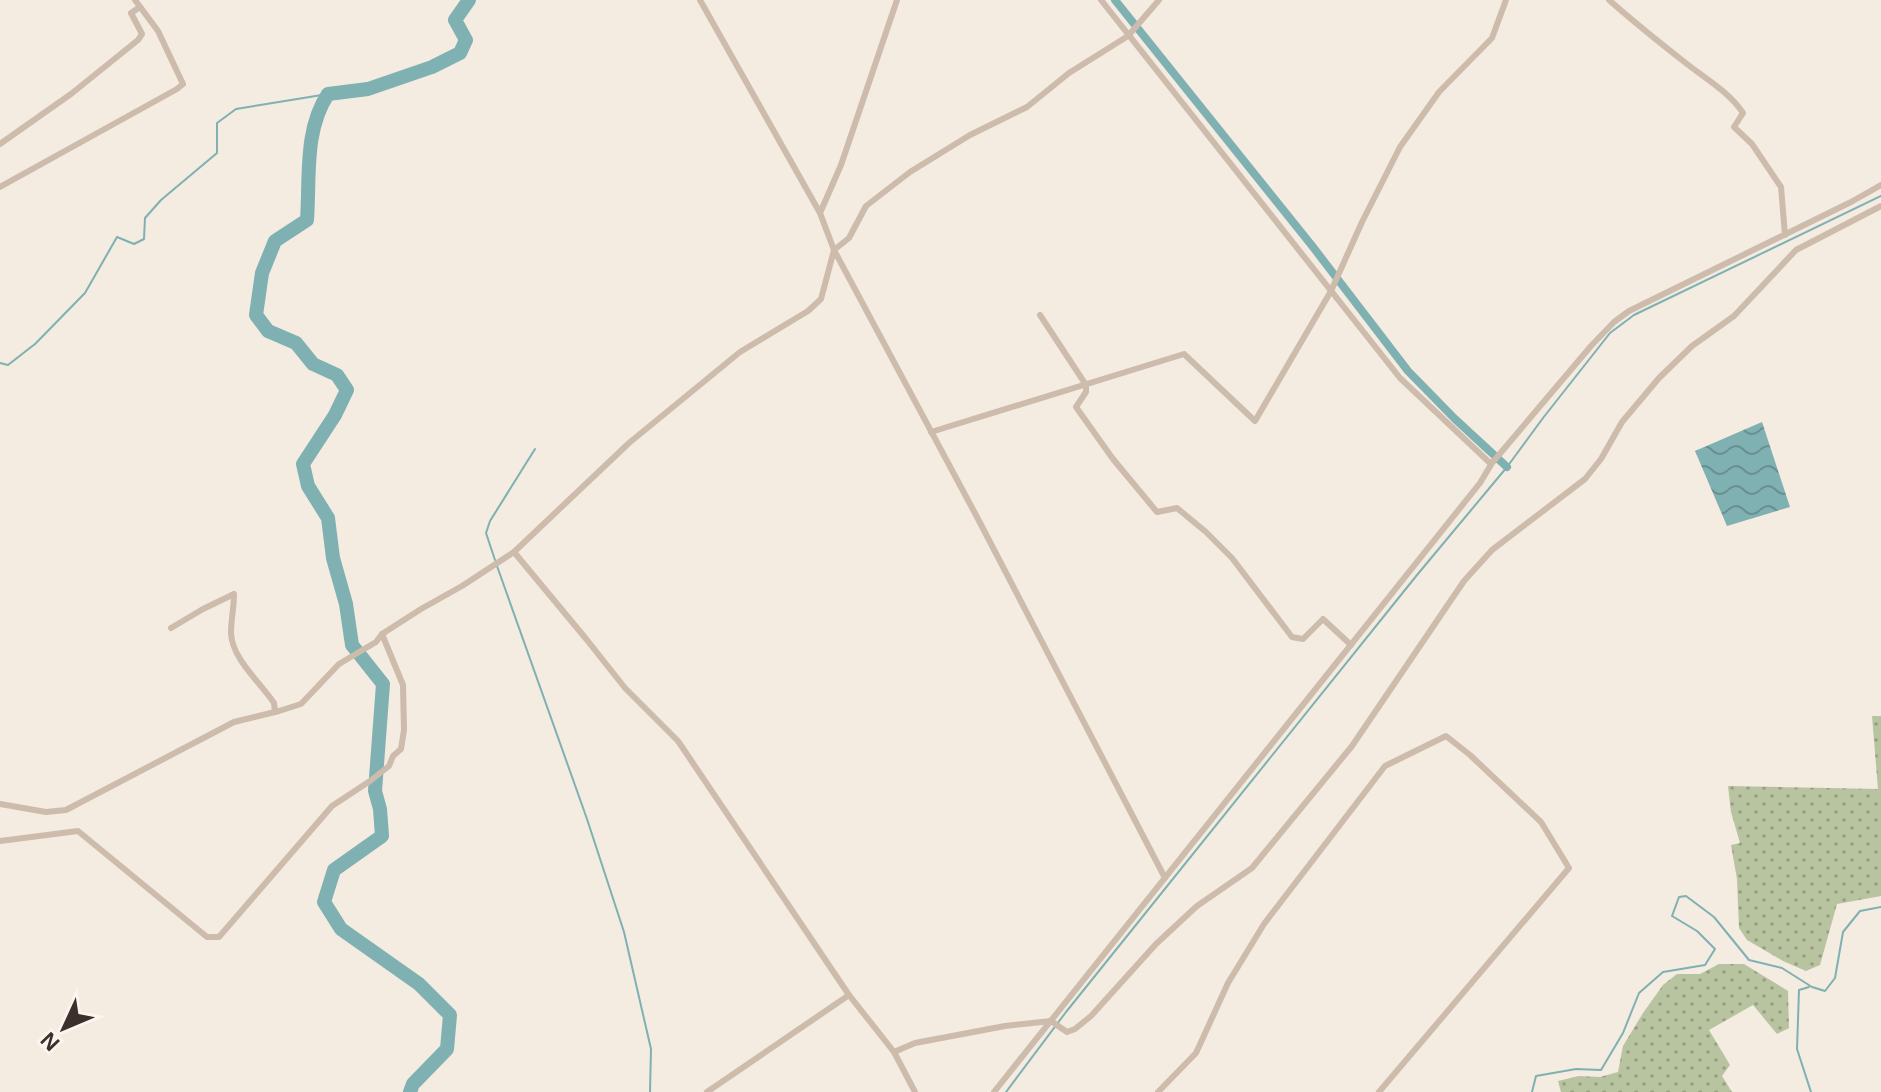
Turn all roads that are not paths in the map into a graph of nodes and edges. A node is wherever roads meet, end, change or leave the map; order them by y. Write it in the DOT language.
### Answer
graph roads {
  1 [pos="135,0"];
  2 [pos="700,0"];
  3 [pos="897,0"];
  4 [pos="1101,0"];
  5 [pos="1159,0"];
  6 [pos="1506,0"];
  7 [pos="1609,0"];
  8 [pos="140,7"];
  9 [pos="1129,36"];
  10 [pos="0,144"];
  11 [pos="1881,185"];
  12 [pos="0,187"];
  13 [pos="1881,206"];
  14 [pos="820,213"];
  15 [pos="1785,235"];
  16 [pos="834,250"];
  17 [pos="1332,291"];
  18 [pos="1040,315"];
  19 [pos="1086,385"];
  20 [pos="931,432"];
  21 [pos="1491,464"];
  22 [pos="514,552"];
  23 [pos="171,628"];
  24 [pos="382,634"];
  25 [pos="1351,645"];
  26 [pos="275,712"];
  27 [pos="0,804"];
  28 [pos="0,841"];
  29 [pos="1165,878"];
  30 [pos="849,995"];
  31 [pos="1054,1024"];
  32 [pos="894,1052"];
  33 [pos="707,1092"];
  34 [pos="915,1092"];
  35 [pos="994,1092"];
  36 [pos="1158,1092"];
  37 [pos="1379,1092"];
  1 -- 8 [label="street"];
  2 -- 14 [label="street"];
  3 -- 14 [label="street"];
  4 -- 9 [label="street"];
  5 -- 9 [label="street"];
  6 -- 17 [label="street"];
  7 -- 15 [label="street"];
  8 -- 10 [label="street"];
  8 -- 12 [label="street"];
  9 -- 16 [label="street"];
  9 -- 17 [label="street"];
  11 -- 15 [label="street"];
  13 -- 31 [label="street"];
  14 -- 16 [label="street"];
  15 -- 21 [label="street"];
  16 -- 20 [label="street"];
  16 -- 22 [label="street"];
  17 -- 19 [label="street"];
  17 -- 21 [label="street"];
  18 -- 19 [label="street"];
  19 -- 20 [label="street"];
  19 -- 25 [label="street"];
  20 -- 29 [label="street"];
  21 -- 25 [label="street"];
  22 -- 24 [label="street"];
  22 -- 30 [label="street"];
  23 -- 26 [label="street"];
  24 -- 26 [label="street"];
  24 -- 28 [label="street"];
  25 -- 29 [label="street"];
  26 -- 27 [label="street"];
  29 -- 31 [label="street"];
  30 -- 32 [label="street"];
  30 -- 33 [label="street"];
  31 -- 32 [label="street"];
  31 -- 35 [label="street"];
  32 -- 34 [label="street"];
  36 -- 37 [label="street"];
}
